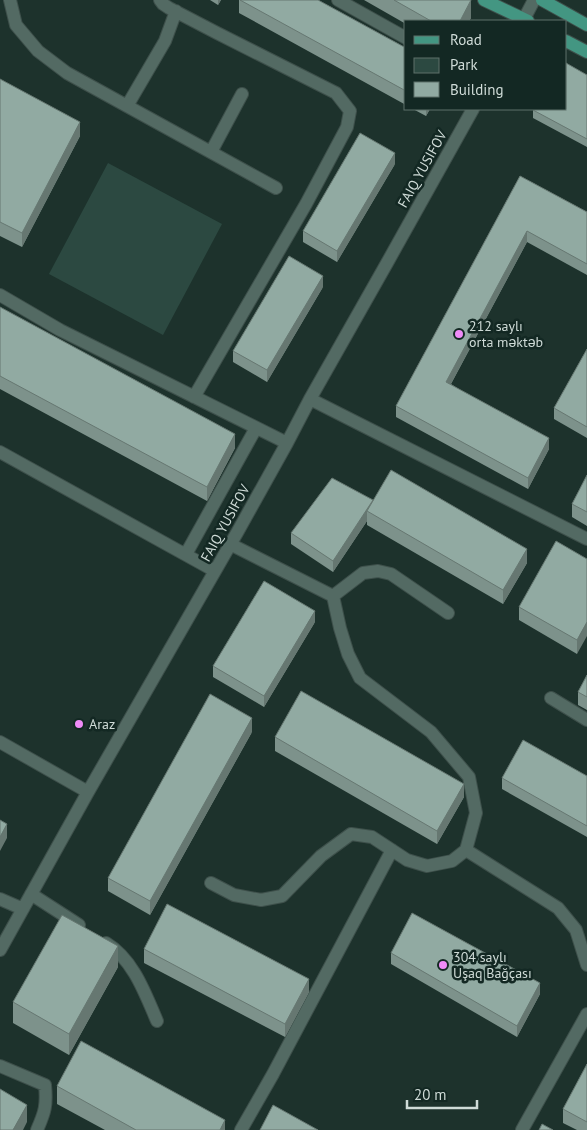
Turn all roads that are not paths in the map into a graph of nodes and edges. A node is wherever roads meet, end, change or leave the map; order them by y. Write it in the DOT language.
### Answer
graph roads {
  1 [pos="10,0"];
  2 [pos="160,0"];
  3 [pos="338,0"];
  4 [pos="484,0"];
  5 [pos="534,0"];
  6 [pos="542,0"];
  7 [pos="176,11"];
  8 [pos="523,20"];
  9 [pos="525,20"];
  10 [pos="587,25"];
  11 [pos="404,37"];
  12 [pos="567,41"];
  13 [pos="587,52"];
  14 [pos="242,94"];
  15 [pos="127,106"];
  16 [pos="472,110"];
  17 [pos="211,152"];
  18 [pos="276,188"];
  19 [pos="0,294"];
  20 [pos="194,397"];
  21 [pos="310,398"];
  22 [pos="256,428"];
  23 [pos="287,443"];
  24 [pos="0,452"];
  25 [pos="587,539"];
  26 [pos="230,544"];
  27 [pos="186,554"];
  28 [pos="215,571"];
  29 [pos="333,596"];
  30 [pos="448,613"];
  31 [pos="551,698"];
  32 [pos="587,720"];
  33 [pos="0,742"];
  34 [pos="88,792"];
  35 [pos="392,850"];
  36 [pos="466,850"];
  37 [pos="211,883"];
  38 [pos="30,894"];
  39 [pos="0,898"];
  40 [pos="22,909"];
  41 [pos="0,950"];
  42 [pos="587,965"];
  43 [pos="587,1014"];
  44 [pos="157,1021"];
  45 [pos="0,1066"];
  46 [pos="37,1130"];
  47 [pos="241,1130"];
  48 [pos="522,1130"];
  1 -- 15 [label="street"];
  2 -- 7 [label="street"];
  3 -- 11 [label="street"];
  4 -- 8 [label="main road"];
  5 -- 9 [label="street"];
  6 -- 10 [label="main road"];
  7 -- 15 [label="street"];
  7 -- 20 [label="street"];
  12 -- 13 [label="main road"];
  14 -- 17 [label="street"];
  15 -- 17 [label="street"];
  16 -- 21 [label="street, FAIQ YUSIFOV"];
  17 -- 18 [label="street"];
  19 -- 20 [label="street"];
  20 -- 22 [label="street"];
  21 -- 23 [label="street, FAIQ YUSIFOV"];
  21 -- 25 [label="street"];
  22 -- 23 [label="street"];
  22 -- 27 [label="street"];
  23 -- 26 [label="street, FAIQ YUSIFOV"];
  24 -- 27 [label="street"];
  26 -- 28 [label="street, FAIQ YUSIFOV"];
  26 -- 29 [label="street"];
  27 -- 28 [label="street"];
  28 -- 34 [label="street, FAIQ YUSIFOV"];
  29 -- 30 [label="street"];
  29 -- 36 [label="street"];
  31 -- 32 [label="street"];
  33 -- 34 [label="street"];
  34 -- 38 [label="street, FAIQ YUSIFOV"];
  35 -- 36 [label="street"];
  35 -- 37 [label="street"];
  35 -- 47 [label="street"];
  36 -- 42 [label="street"];
  38 -- 40 [label="street, FAIQ YUSIFOV"];
  38 -- 44 [label="street"];
  39 -- 40 [label="street"];
  40 -- 41 [label="street, FAIQ YUSIFOV"];
  43 -- 48 [label="street"];
  45 -- 46 [label="street"];
}
